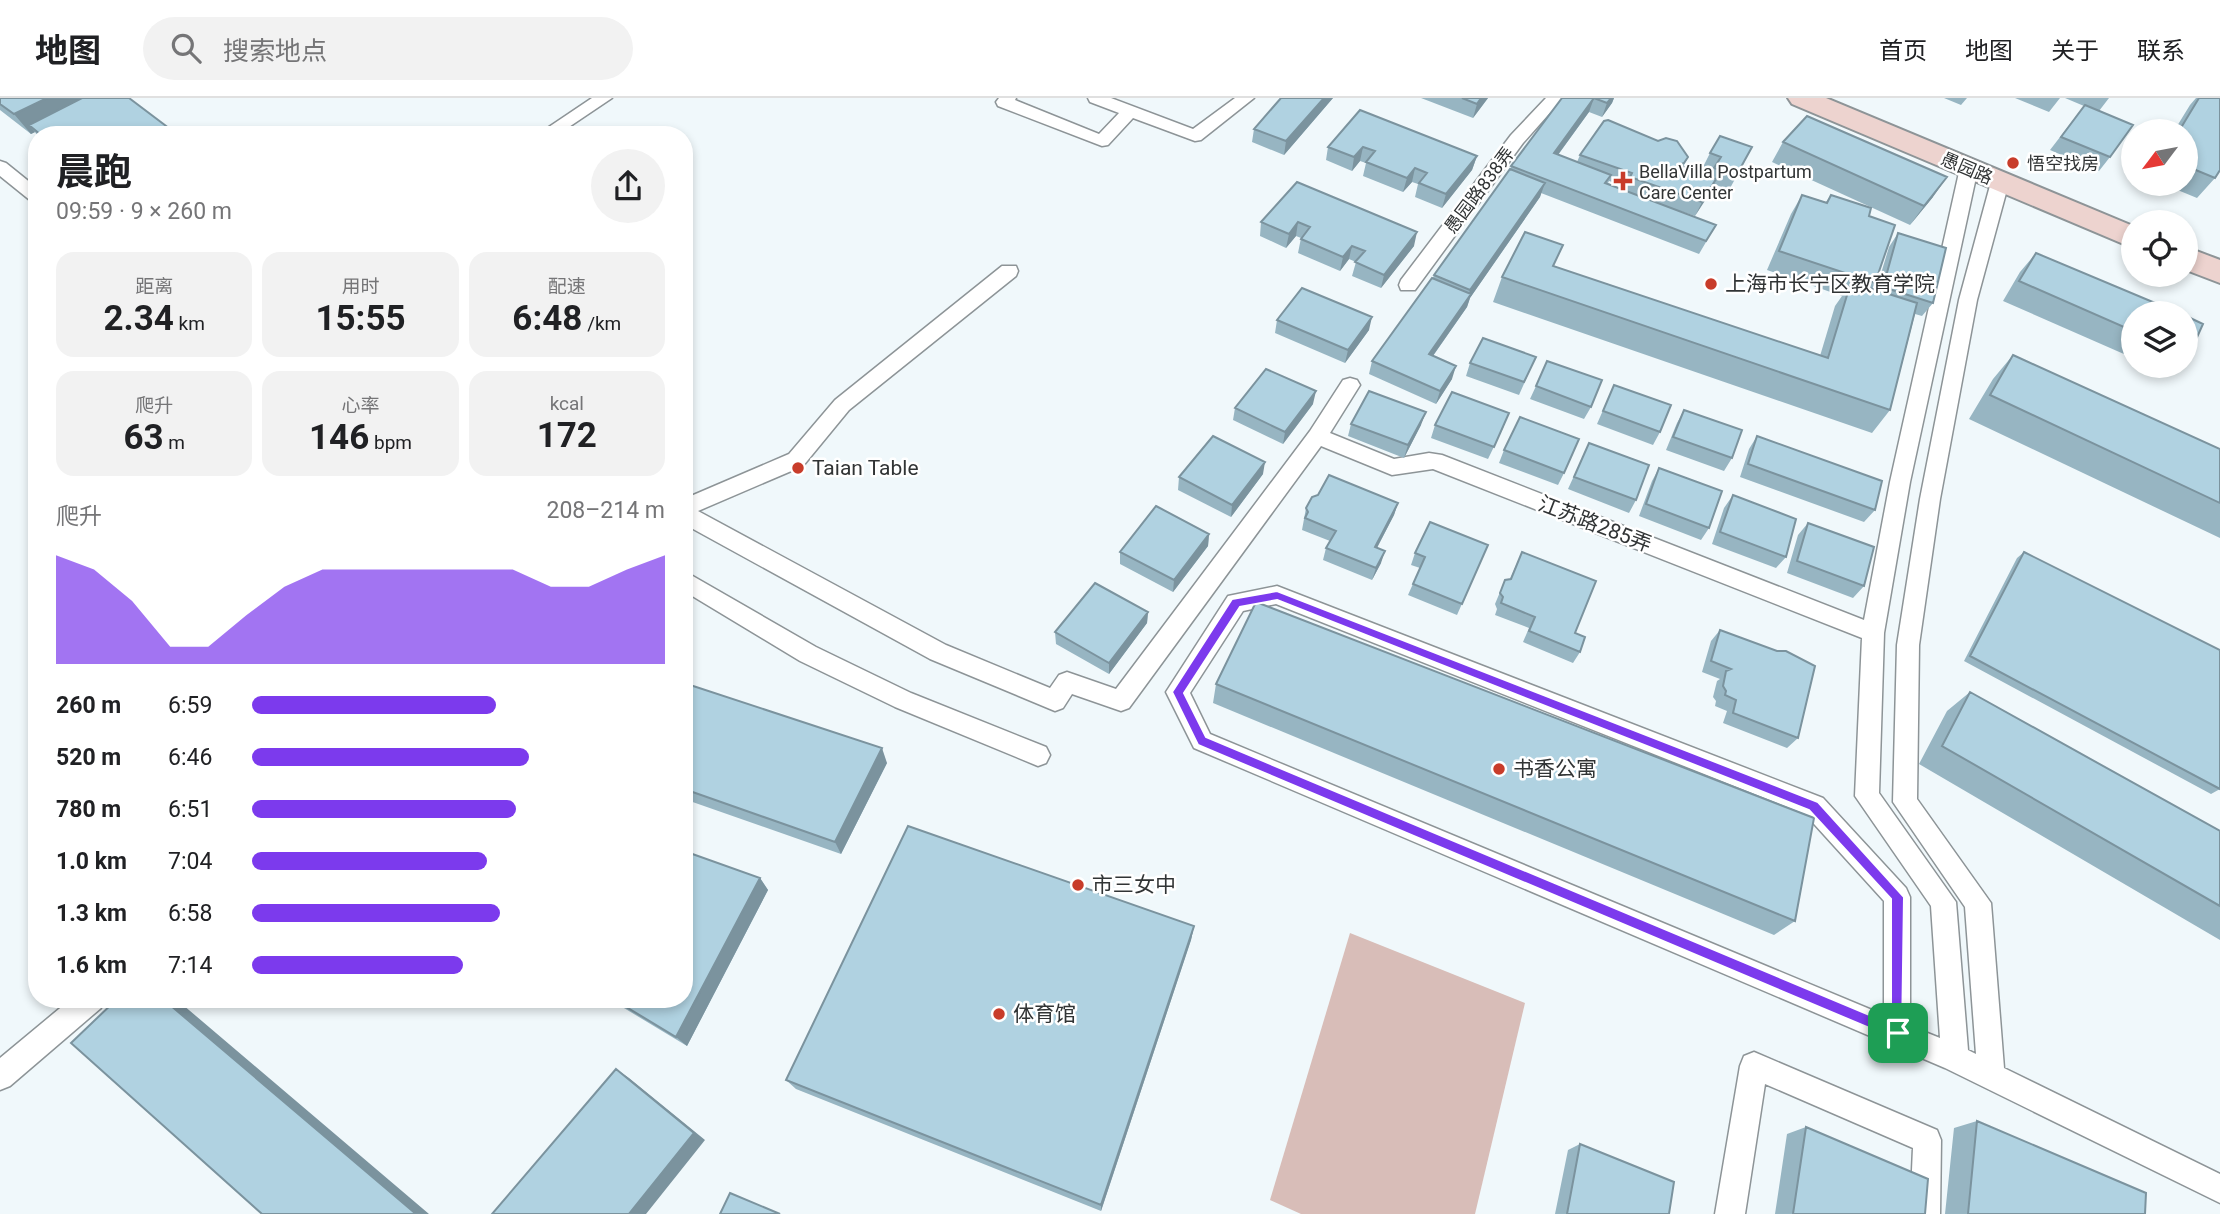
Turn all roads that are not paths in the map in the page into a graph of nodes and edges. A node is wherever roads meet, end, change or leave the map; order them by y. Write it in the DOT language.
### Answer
graph roads {
  1 [pos="604,98"];
  2 [pos="1008,98"];
  3 [pos="1096,98"];
  4 [pos="1246,98"];
  5 [pos="1555,98"];
  6 [pos="1802,98"];
  7 [pos="1130,111"];
  8 [pos="559,126"];
  9 [pos="0,167"];
  10 [pos="1969,169"];
  11 [pos="2000,182"];
  12 [pos="28,190"];
  13 [pos="2121,232"];
  14 [pos="2198,263"];
  15 [pos="1009,271"];
  16 [pos="2220,272"];
  17 [pos="1408,285"];
  18 [pos="1350,385"];
  19 [pos="1317,436"];
  20 [pos="693,504"];
  21 [pos="693,519"];
  22 [pos="693,585"];
  23 [pos="1873,633"];
  24 [pos="1038,755"];
  25 [pos="81,1008"];
  26 [pos="1898,1033"];
  27 [pos="1955,1058"];
  28 [pos="0,1076"];
  29 [pos="1991,1077"];
  30 [pos="2220,1189"];
  31 [pos="1730,1214"];
  32 [pos="1925,1214"];
  1 -- 8 [label="lane"];
  2 -- 7 [label="lane"];
  3 -- 7 [label="lane"];
  4 -- 7 [label="lane"];
  5 -- 17 [label="lane, 愚园路838弄"];
  6 -- 10 [label="main road, 愚园路"];
  9 -- 12 [label="lane"];
  10 -- 11 [label="main road, 愚园路"];
  10 -- 23 [label="lane"];
  11 -- 13 [label="main road, 愚园路"];
  11 -- 29 [label="lane"];
  14 -- 16 [label="main road"];
  15 -- 20 [label="lane"];
  18 -- 19 [label="lane"];
  19 -- 21 [label="lane"];
  19 -- 23 [label="lane, 江苏路285弄"];
  22 -- 24 [label="lane"];
  23 -- 27 [label="lane"];
  25 -- 28 [label="lane"];
  26 -- 26 [label="lane"];
  26 -- 27 [label="lane"];
  27 -- 29 [label="lane"];
  29 -- 30 [label="lane"];
  31 -- 32 [label="lane"];
}
